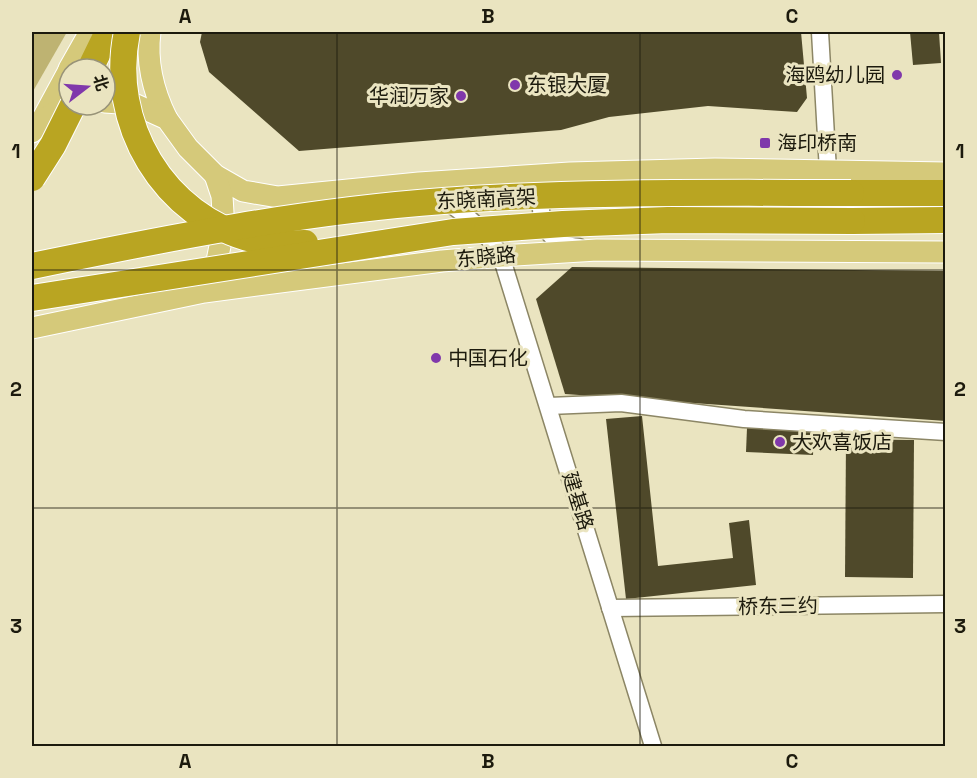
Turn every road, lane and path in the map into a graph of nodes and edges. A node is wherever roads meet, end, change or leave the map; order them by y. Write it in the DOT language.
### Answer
graph roads {
  1 [pos="90,32"];
  2 [pos="108,32"];
  3 [pos="127,32"];
  4 [pos="150,32"];
  5 [pos="820,32"];
  6 [pos="76,57"];
  7 [pos="96,57"];
  8 [pos="57,90"];
  9 [pos="117,103"];
  10 [pos="57,111"];
  11 [pos="67,117"];
  12 [pos="166,119"];
  13 [pos="37,125"];
  14 [pos="828,171"];
  15 [pos="570,173"];
  16 [pos="945,173"];
  17 [pos="214,175"];
  18 [pos="32,178"];
  19 [pos="419,183"];
  20 [pos="945,193"];
  21 [pos="945,220"];
  22 [pos="411,237"];
  23 [pos="597,250"];
  24 [pos="945,252"];
  25 [pos="501,255"];
  26 [pos="32,266"];
  27 [pos="32,298"];
  28 [pos="177,298"];
  29 [pos="32,328"];
  30 [pos="549,406"];
  31 [pos="945,432"];
  32 [pos="945,604"];
  33 [pos="610,608"];
  34 [pos="653,747"];
  1 -- 6 [label="main road"];
  2 -- 7 [label="highway"];
  3 -- 22 [label="highway, bridge"];
  4 -- 12 [label="main road"];
  5 -- 14 [label="street"];
  8 -- 13 [label="main road"];
  9 -- 12 [label="main road"];
  10 -- 13 [label="main road"];
  11 -- 18 [label="highway, bridge"];
  12 -- 17 [label="main road"];
  14 -- 15 [label="main road"];
  14 -- 16 [label="main road"];
  15 -- 19 [label="main road"];
  15 -- 23 [label="street"];
  17 -- 19 [label="main road"];
  17 -- 28 [label="main road"];
  19 -- 25 [label="street"];
  20 -- 26 [label="highway, 东晓南高架, bridge"];
  21 -- 22 [label="highway, 东晓南高架, bridge"];
  22 -- 27 [label="highway, 东晓南高架, bridge"];
  23 -- 24 [label="main road, 东晓路"];
  23 -- 25 [label="main road, 东晓路"];
  25 -- 28 [label="main road, 东晓路"];
  25 -- 30 [label="street, 建基路"];
  28 -- 29 [label="main road, 东晓路"];
  30 -- 31 [label="street"];
  30 -- 33 [label="street, 建基路"];
  32 -- 33 [label="street, 桥东三约"];
  33 -- 34 [label="street, 建基路"];
}
